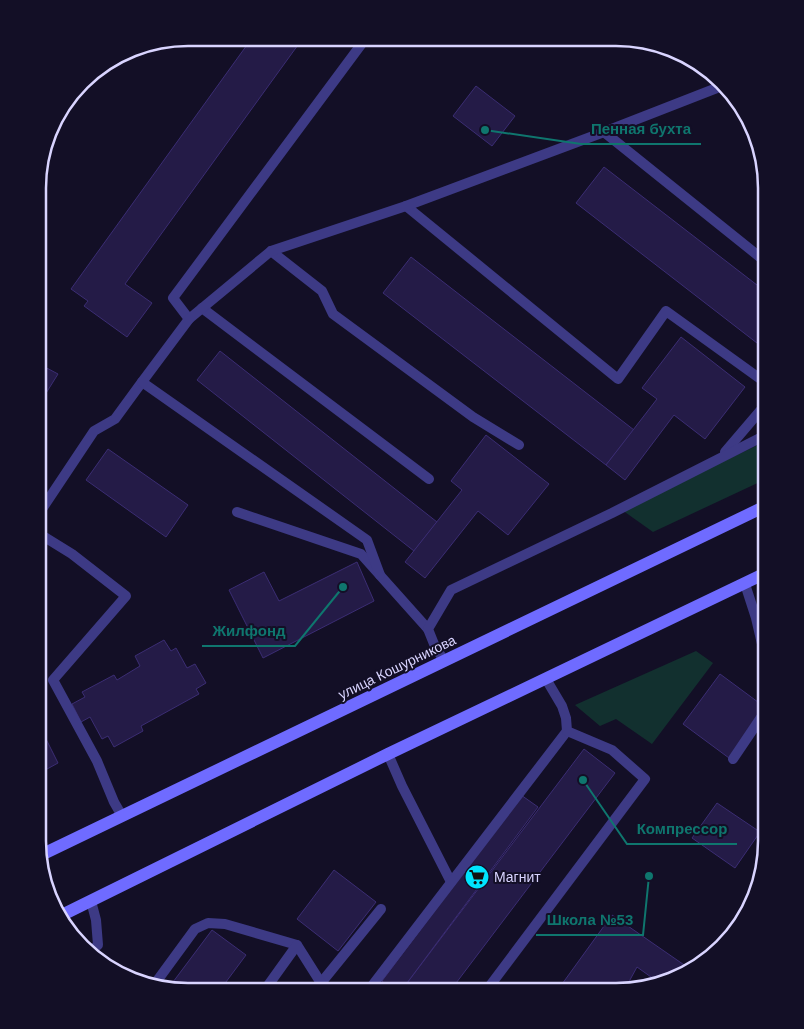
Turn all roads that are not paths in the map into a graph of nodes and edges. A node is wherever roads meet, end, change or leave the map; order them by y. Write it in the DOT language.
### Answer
graph roads {
  1 [pos="360,46"];
  2 [pos="716,89"];
  3 [pos="604,132"];
  4 [pos="406,206"];
  5 [pos="271,251"];
  6 [pos="758,255"];
  7 [pos="202,308"];
  8 [pos="189,319"];
  9 [pos="758,377"];
  10 [pos="142,382"];
  11 [pos="758,414"];
  12 [pos="758,438"];
  13 [pos="519,446"];
  14 [pos="721,457"];
  15 [pos="430,479"];
  16 [pos="46,503"];
  17 [pos="758,510"];
  18 [pos="237,512"];
  19 [pos="46,538"];
  20 [pos="380,575"];
  21 [pos="757,577"];
  22 [pos="745,584"];
  23 [pos="757,624"];
  24 [pos="428,629"];
  25 [pos="444,661"];
  26 [pos="546,679"];
  27 [pos="757,723"];
  28 [pos="566,731"];
  29 [pos="388,754"];
  30 [pos="733,759"];
  31 [pos="122,816"];
  32 [pos="47,852"];
  33 [pos="451,882"];
  34 [pos="91,901"];
  35 [pos="381,908"];
  36 [pos="66,913"];
  37 [pos="297,945"];
  38 [pos="95,947"];
  39 [pos="158,979"];
  40 [pos="270,982"];
  41 [pos="319,982"];
  42 [pos="321,982"];
  43 [pos="375,982"];
  44 [pos="493,982"];
  1 -- 8 [label="lane"];
  2 -- 3 [label="lane"];
  3 -- 4 [label="lane"];
  3 -- 6 [label="lane"];
  4 -- 5 [label="lane"];
  4 -- 9 [label="lane"];
  5 -- 7 [label="lane"];
  5 -- 13 [label="lane"];
  7 -- 8 [label="lane"];
  7 -- 15 [label="lane"];
  8 -- 10 [label="lane"];
  10 -- 16 [label="lane"];
  10 -- 20 [label="lane"];
  11 -- 14 [label="lane"];
  12 -- 14 [label="lane"];
  14 -- 24 [label="lane"];
  17 -- 25 [label="main road, улица Кошурникова"];
  18 -- 20 [label="lane"];
  19 -- 31 [label="lane"];
  20 -- 24 [label="lane"];
  21 -- 22 [label="main road"];
  22 -- 23 [label="lane"];
  22 -- 26 [label="main road"];
  24 -- 25 [label="lane"];
  25 -- 31 [label="main road, улица Кошурникова"];
  26 -- 28 [label="lane"];
  26 -- 29 [label="main road"];
  27 -- 30 [label="lane"];
  28 -- 33 [label="lane"];
  28 -- 44 [label="lane"];
  29 -- 33 [label="lane"];
  29 -- 34 [label="main road"];
  31 -- 32 [label="main road, улица Кошурникова"];
  33 -- 43 [label="lane"];
  34 -- 36 [label="main road"];
  34 -- 38 [label="lane"];
  35 -- 42 [label="lane"];
  37 -- 39 [label="lane"];
  37 -- 40 [label="lane"];
  37 -- 41 [label="lane"];
}
